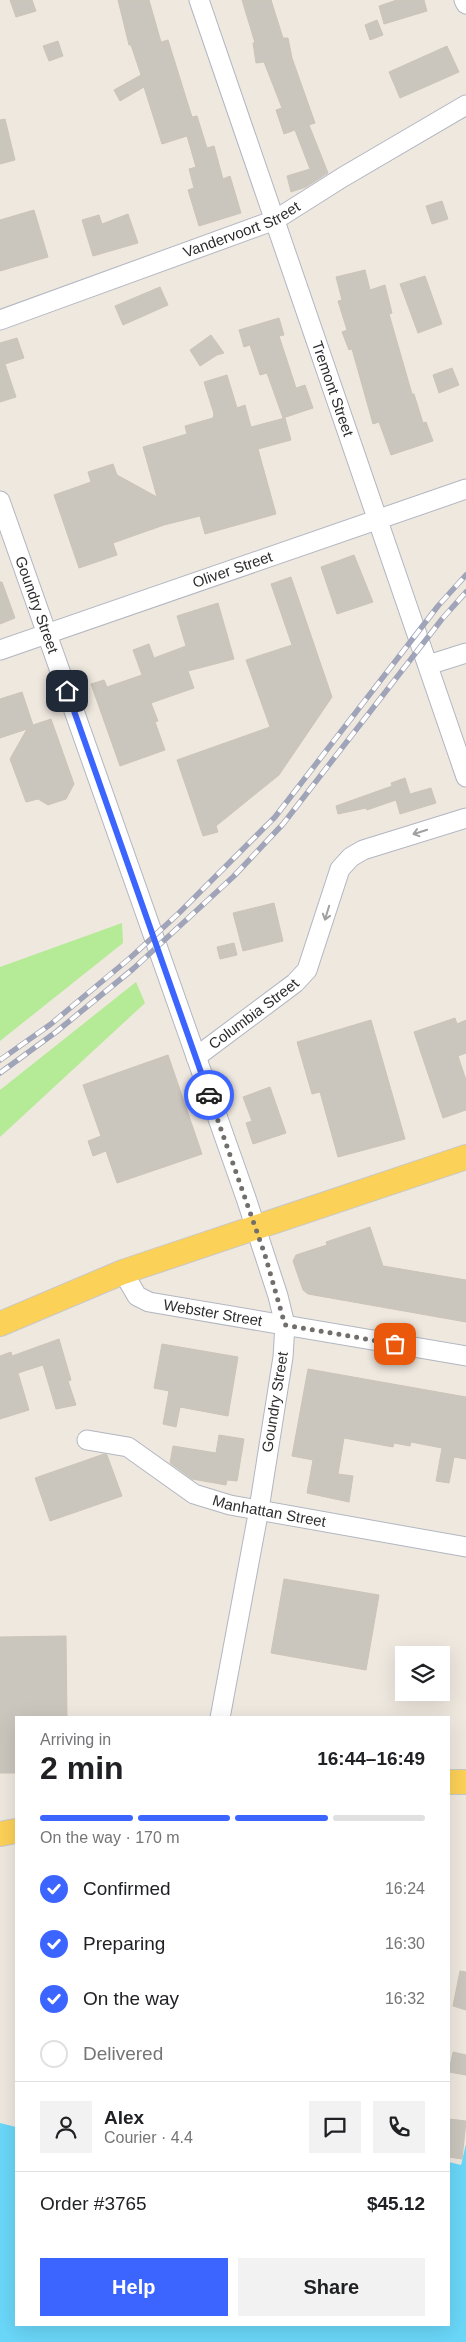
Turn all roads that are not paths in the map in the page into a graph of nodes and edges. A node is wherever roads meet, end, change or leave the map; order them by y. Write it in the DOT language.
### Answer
graph roads {
  1 [pos="199,0"];
  2 [pos="464,0"];
  3 [pos="466,4"];
  4 [pos="466,105"];
  5 [pos="275,220"];
  6 [pos="0,320"];
  7 [pos="466,490"];
  8 [pos="0,501"];
  9 [pos="378,520"];
  10 [pos="46,633"];
  11 [pos="0,650"];
  12 [pos="466,653"];
  13 [pos="428,665"];
  14 [pos="466,777"];
  15 [pos="466,818"];
  16 [pos="196,1057"];
  17 [pos="466,1157"];
  18 [pos="256,1228"];
  19 [pos="123,1272"];
  20 [pos="0,1324"];
  21 [pos="285,1325"];
  22 [pos="466,1356"];
  23 [pos="87,1440"];
  24 [pos="259,1510"];
  25 [pos="466,1547"];
  26 [pos="220,1716"];
  27 [pos="450,1782"];
  28 [pos="466,1782"];
  29 [pos="15,1831"];
  30 [pos="0,1834"];
  1 -- 5 [label="street, Tremont Street"];
  2 -- 3 [label="street"];
  4 -- 5 [label="street, Vandervoort Street"];
  5 -- 6 [label="street, Vandervoort Street"];
  5 -- 9 [label="street, Tremont Street"];
  7 -- 9 [label="street, Oliver Street"];
  8 -- 10 [label="street, Goundry Street"];
  9 -- 10 [label="street, Oliver Street"];
  9 -- 13 [label="street, Tremont Street"];
  10 -- 11 [label="street, Oliver Street"];
  10 -- 16 [label="street, Goundry Street"];
  12 -- 13 [label="street"];
  13 -- 14 [label="street, Tremont Street"];
  15 -- 16 [label="street, Columbia Street, one-way"];
  16 -- 18 [label="street, Goundry Street"];
  17 -- 18 [label="main road"];
  18 -- 19 [label="main road"];
  18 -- 21 [label="street, Goundry Street"];
  19 -- 20 [label="main road"];
  19 -- 21 [label="street, Webster Street"];
  21 -- 22 [label="street, Webster Street"];
  21 -- 24 [label="street, Goundry Street"];
  23 -- 24 [label="street, Manhattan Street"];
  24 -- 25 [label="street, Manhattan Street"];
  24 -- 26 [label="street, Goundry Street"];
  27 -- 28 [label="main road"];
  29 -- 30 [label="main road"];
}
